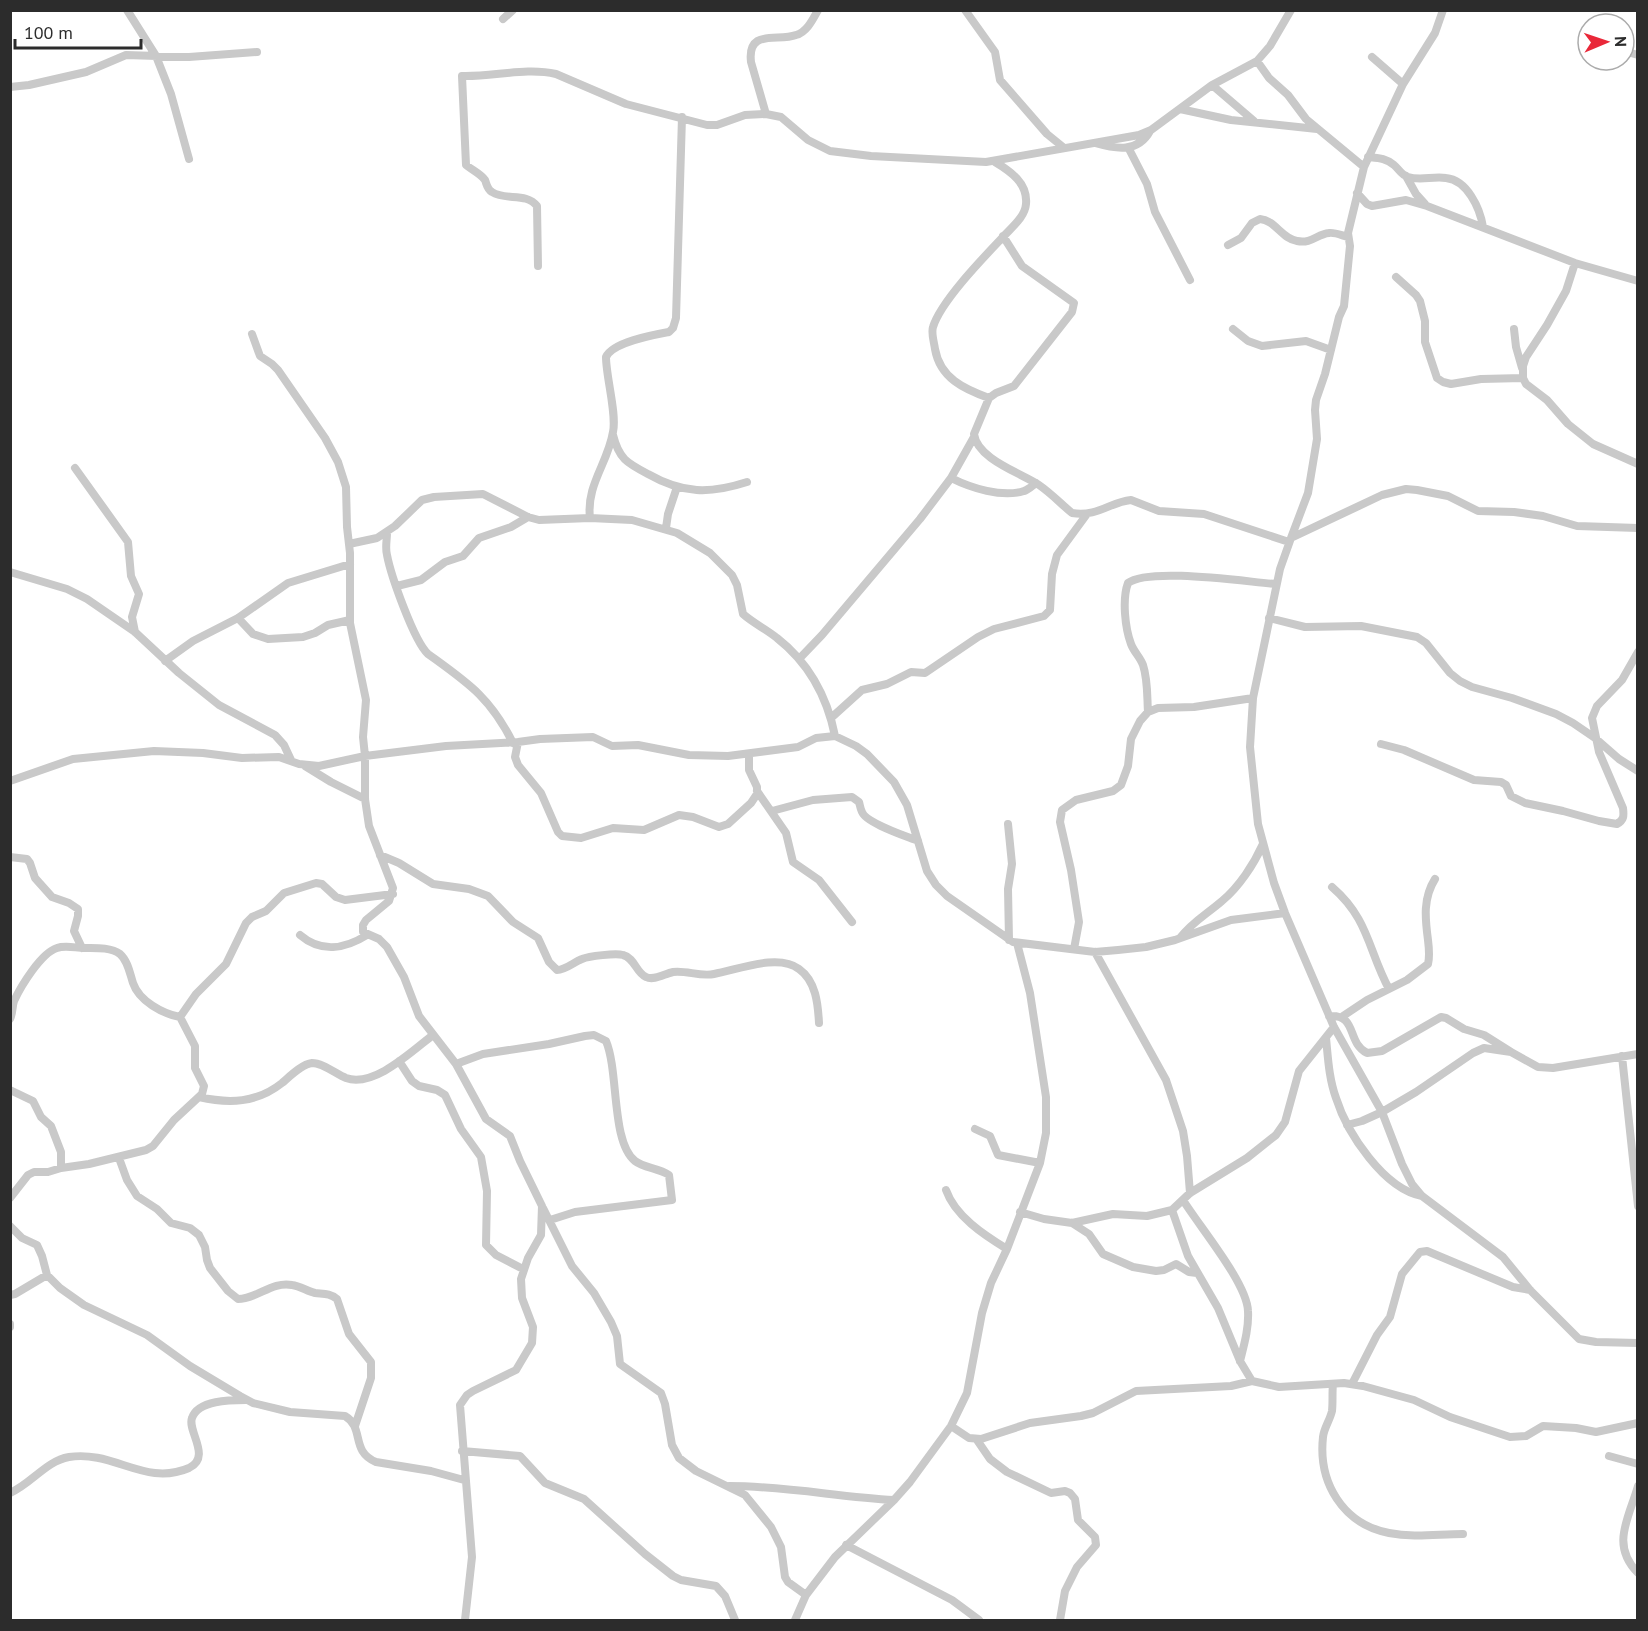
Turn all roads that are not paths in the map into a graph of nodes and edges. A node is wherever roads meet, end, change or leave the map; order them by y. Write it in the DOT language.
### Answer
graph roads {
  1 [pos="127,10"];
  2 [pos="513,10"];
  3 [pos="819,10"];
  4 [pos="965,10"];
  5 [pos="1291,10"];
  6 [pos="1443,10"];
  7 [pos="502,20"];
  8 [pos="257,52"];
  9 [pos="156,56"];
  10 [pos="1372,57"];
  11 [pos="1257,61"];
  12 [pos="1403,84"];
  13 [pos="1212,86"];
  14 [pos="10,87"];
  15 [pos="1180,109"];
  16 [pos="766,114"];
  17 [pos="682,117"];
  18 [pos="1255,121"];
  19 [pos="1317,129"];
  20 [pos="1151,130"];
  21 [pos="1094,142"];
  22 [pos="1063,147"];
  23 [pos="1129,149"];
  24 [pos="1368,157"];
  25 [pos="189,159"];
  26 [pos="995,162"];
  27 [pos="1364,167"];
  28 [pos="1406,176"];
  29 [pos="1357,193"];
  30 [pos="1427,206"];
  31 [pos="1483,227"];
  32 [pos="1003,236"];
  33 [pos="1348,237"];
  34 [pos="1228,245"];
  35 [pos="1575,263"];
  36 [pos="538,266"];
  37 [pos="1396,277"];
  38 [pos="1190,280"];
  39 [pos="1638,281"];
  40 [pos="1233,329"];
  41 [pos="1514,329"];
  42 [pos="252,334"];
  43 [pos="1331,350"];
  44 [pos="1523,374"];
  45 [pos="989,398"];
  46 [pos="613,433"];
  47 [pos="974,437"];
  48 [pos="1638,464"];
  49 [pos="75,468"];
  50 [pos="951,478"];
  51 [pos="747,482"];
  52 [pos="1036,483"];
  53 [pos="677,487"];
  54 [pos="1087,514"];
  55 [pos="528,517"];
  56 [pos="590,518"];
  57 [pos="666,528"];
  58 [pos="1638,528"];
  59 [pos="387,532"];
  60 [pos="1290,540"];
  61 [pos="349,544"];
  62 [pos="350,564"];
  63 [pos="10,572"];
  64 [pos="1276,584"];
  65 [pos="397,586"];
  66 [pos="238,618"];
  67 [pos="1269,618"];
  68 [pos="350,620"];
  69 [pos="135,632"];
  70 [pos="1638,652"];
  71 [pos="800,658"];
  72 [pos="165,661"];
  73 [pos="1253,698"];
  74 [pos="1148,712"];
  75 [pos="831,718"];
  76 [pos="835,736"];
  77 [pos="1595,738"];
  78 [pos="516,742"];
  79 [pos="1381,744"];
  80 [pos="749,754"];
  81 [pos="365,756"];
  82 [pos="291,760"];
  83 [pos="304,765"];
  84 [pos="1638,771"];
  85 [pos="10,781"];
  86 [pos="758,790"];
  87 [pos="365,799"];
  88 [pos="772,811"];
  89 [pos="1008,824"];
  90 [pos="918,841"];
  91 [pos="1263,844"];
  92 [pos="380,855"];
  93 [pos="10,857"];
  94 [pos="1435,879"];
  95 [pos="1332,887"];
  96 [pos="393,894"];
  97 [pos="1285,913"];
  98 [pos="852,922"];
  99 [pos="300,935"];
  100 [pos="367,935"];
  101 [pos="1180,938"];
  102 [pos="1013,941"];
  103 [pos="82,948"];
  104 [pos="1074,949"];
  105 [pos="1095,952"];
  106 [pos="1389,989"];
  107 [pos="1329,1016"];
  108 [pos="1343,1016"];
  109 [pos="180,1017"];
  110 [pos="10,1019"];
  111 [pos="819,1023"];
  112 [pos="1334,1027"];
  113 [pos="433,1035"];
  114 [pos="1326,1038"];
  115 [pos="1511,1052"];
  116 [pos="1638,1054"];
  117 [pos="1622,1056"];
  118 [pos="399,1061"];
  119 [pos="456,1064"];
  120 [pos="10,1090"];
  121 [pos="199,1097"];
  122 [pos="1382,1112"];
  123 [pos="1347,1125"];
  124 [pos="975,1129"];
  125 [pos="119,1158"];
  126 [pos="1040,1163"];
  127 [pos="61,1168"];
  128 [pos="946,1190"];
  129 [pos="1190,1193"];
  130 [pos="1422,1196"];
  131 [pos="10,1198"];
  132 [pos="1183,1200"];
  133 [pos="542,1206"];
  134 [pos="1638,1206"];
  135 [pos="1172,1210"];
  136 [pos="1020,1212"];
  137 [pos="550,1220"];
  138 [pos="1072,1223"];
  139 [pos="10,1226"];
  140 [pos="1007,1249"];
  141 [pos="523,1269"];
  142 [pos="1197,1273"];
  143 [pos="47,1275"];
  144 [pos="1530,1290"];
  145 [pos="12,1297"];
  146 [pos="1638,1343"];
  147 [pos="1240,1362"];
  148 [pos="1252,1381"];
  149 [pos="1333,1384"];
  150 [pos="1352,1384"];
  151 [pos="247,1400"];
  152 [pos="1638,1423"];
  153 [pos="354,1426"];
  154 [pos="951,1426"];
  155 [pos="977,1440"];
  156 [pos="462,1450"];
  157 [pos="1610,1456"];
  158 [pos="1638,1464"];
  159 [pos="464,1480"];
  160 [pos="727,1485"];
  161 [pos="1638,1486"];
  162 [pos="10,1493"];
  163 [pos="894,1500"];
  164 [pos="1463,1534"];
  165 [pos="846,1545"];
  166 [pos="1638,1573"];
  167 [pos="806,1595"];
  168 [pos="465,1620"];
  169 [pos="735,1620"];
  170 [pos="795,1620"];
  171 [pos="978,1620"];
  172 [pos="1060,1620"];
  1 -- 9 [label="street"];
  2 -- 7 [label="street"];
  3 -- 16 [label="street"];
  4 -- 22 [label="street"];
  5 -- 11 [label="street"];
  6 -- 12 [label="street"];
  8 -- 9 [label="street"];
  9 -- 14 [label="street"];
  9 -- 25 [label="street"];
  10 -- 12 [label="street"];
  11 -- 13 [label="street"];
  11 -- 19 [label="street"];
  12 -- 24 [label="street"];
  13 -- 15 [label="street"];
  13 -- 18 [label="street"];
  15 -- 18 [label="street"];
  15 -- 20 [label="street"];
  16 -- 17 [label="street"];
  16 -- 26 [label="street"];
  17 -- 36 [label="street"];
  17 -- 46 [label="street"];
  18 -- 19 [label="street"];
  19 -- 27 [label="street"];
  20 -- 21 [label="street"];
  20 -- 23 [label="street"];
  21 -- 22 [label="street"];
  21 -- 23 [label="street"];
  22 -- 26 [label="street"];
  23 -- 38 [label="street"];
  24 -- 27 [label="street"];
  24 -- 28 [label="street"];
  26 -- 32 [label="street"];
  27 -- 29 [label="street"];
  28 -- 30 [label="street"];
  28 -- 31 [label="street"];
  29 -- 30 [label="street"];
  29 -- 33 [label="street"];
  30 -- 31 [label="street"];
  31 -- 35 [label="street"];
  32 -- 45 [label="street"];
  32 -- 45 [label="street"];
  33 -- 34 [label="street"];
  33 -- 43 [label="street"];
  35 -- 39 [label="street"];
  35 -- 44 [label="street"];
  37 -- 44 [label="street"];
  40 -- 43 [label="street"];
  41 -- 44 [label="street"];
  42 -- 61 [label="street"];
  43 -- 60 [label="street"];
  44 -- 48 [label="street"];
  45 -- 47 [label="street"];
  46 -- 53 [label="street"];
  46 -- 56 [label="street"];
  47 -- 50 [label="street"];
  47 -- 52 [label="street"];
  49 -- 69 [label="street"];
  50 -- 52 [label="street"];
  50 -- 71 [label="street"];
  51 -- 53 [label="street"];
  52 -- 54 [label="street"];
  53 -- 57 [label="street"];
  54 -- 60 [label="street"];
  54 -- 75 [label="street"];
  55 -- 56 [label="street"];
  55 -- 59 [label="street"];
  55 -- 65 [label="street"];
  56 -- 57 [label="street"];
  57 -- 71 [label="street"];
  58 -- 60 [label="street"];
  59 -- 61 [label="street"];
  59 -- 65 [label="street"];
  60 -- 64 [label="street"];
  61 -- 62 [label="street"];
  62 -- 66 [label="street"];
  62 -- 68 [label="street"];
  63 -- 69 [label="street"];
  64 -- 67 [label="street"];
  64 -- 74 [label="street"];
  65 -- 78 [label="street"];
  66 -- 68 [label="street"];
  66 -- 72 [label="street"];
  67 -- 73 [label="street"];
  67 -- 77 [label="street"];
  68 -- 81 [label="street"];
  69 -- 72 [label="street"];
  70 -- 77 [label="street"];
  71 -- 75 [label="street"];
  72 -- 82 [label="street"];
  73 -- 74 [label="street"];
  73 -- 91 [label="street"];
  74 -- 104 [label="street"];
  75 -- 76 [label="street"];
  76 -- 80 [label="street"];
  76 -- 90 [label="street"];
  77 -- 79 [label="street"];
  77 -- 84 [label="street"];
  78 -- 80 [label="street"];
  78 -- 81 [label="street"];
  78 -- 86 [label="street"];
  80 -- 86 [label="street"];
  81 -- 83 [label="street"];
  81 -- 87 [label="street"];
  82 -- 83 [label="street"];
  82 -- 85 [label="street"];
  83 -- 87 [label="street"];
  86 -- 88 [label="street"];
  87 -- 92 [label="street"];
  88 -- 90 [label="street"];
  88 -- 98 [label="street"];
  89 -- 102 [label="street"];
  90 -- 102 [label="street"];
  91 -- 97 [label="street"];
  91 -- 101 [label="street"];
  92 -- 96 [label="street"];
  92 -- 111 [label="street"];
  93 -- 103 [label="street"];
  94 -- 106 [label="street"];
  95 -- 106 [label="street"];
  96 -- 100 [label="street"];
  96 -- 109 [label="street"];
  97 -- 101 [label="street"];
  97 -- 107 [label="street"];
  99 -- 100 [label="street"];
  100 -- 113 [label="street"];
  101 -- 105 [label="street"];
  102 -- 104 [label="street"];
  102 -- 126 [label="street"];
  103 -- 109 [label="street"];
  103 -- 110 [label="street"];
  104 -- 105 [label="street"];
  105 -- 129 [label="street"];
  106 -- 108 [label="street"];
  107 -- 108 [label="street"];
  107 -- 112 [label="street"];
  108 -- 115 [label="street"];
  109 -- 121 [label="street"];
  112 -- 114 [label="street"];
  112 -- 122 [label="street"];
  113 -- 118 [label="street"];
  113 -- 119 [label="street"];
  114 -- 123 [label="street"];
  114 -- 129 [label="street"];
  115 -- 117 [label="street"];
  115 -- 122 [label="street"];
  116 -- 117 [label="street"];
  117 -- 134 [label="street"];
  118 -- 121 [label="street"];
  118 -- 141 [label="street"];
  119 -- 133 [label="street"];
  119 -- 137 [label="street"];
  120 -- 127 [label="street"];
  121 -- 125 [label="street"];
  122 -- 123 [label="street"];
  122 -- 130 [label="street"];
  123 -- 130 [label="street"];
  124 -- 126 [label="street"];
  125 -- 127 [label="street"];
  125 -- 153 [label="street"];
  126 -- 136 [label="street"];
  127 -- 131 [label="street"];
  128 -- 140 [label="street"];
  129 -- 132 [label="street"];
  130 -- 144 [label="street"];
  132 -- 135 [label="street"];
  132 -- 147 [label="street"];
  133 -- 137 [label="street"];
  133 -- 141 [label="street"];
  135 -- 138 [label="street"];
  135 -- 142 [label="street"];
  136 -- 138 [label="street"];
  136 -- 140 [label="street"];
  137 -- 160 [label="street"];
  138 -- 142 [label="street"];
  139 -- 143 [label="street"];
  140 -- 154 [label="street"];
  141 -- 156 [label="street"];
  142 -- 147 [label="street"];
  143 -- 145 [label="street"];
  143 -- 151 [label="street"];
  144 -- 146 [label="street"];
  144 -- 150 [label="street"];
  147 -- 148 [label="street"];
  148 -- 149 [label="street"];
  148 -- 155 [label="street"];
  149 -- 150 [label="street"];
  149 -- 164 [label="street"];
  150 -- 152 [label="street"];
  151 -- 153 [label="street"];
  151 -- 162 [label="street"];
  153 -- 159 [label="street"];
  154 -- 155 [label="street"];
  154 -- 163 [label="street"];
  155 -- 172 [label="street"];
  156 -- 159 [label="street"];
  156 -- 169 [label="street"];
  157 -- 158 [label="street"];
  159 -- 168 [label="street"];
  160 -- 163 [label="street"];
  160 -- 167 [label="street"];
  161 -- 166 [label="street"];
  163 -- 165 [label="street"];
  165 -- 167 [label="street"];
  165 -- 171 [label="street"];
  167 -- 170 [label="street"];
}
